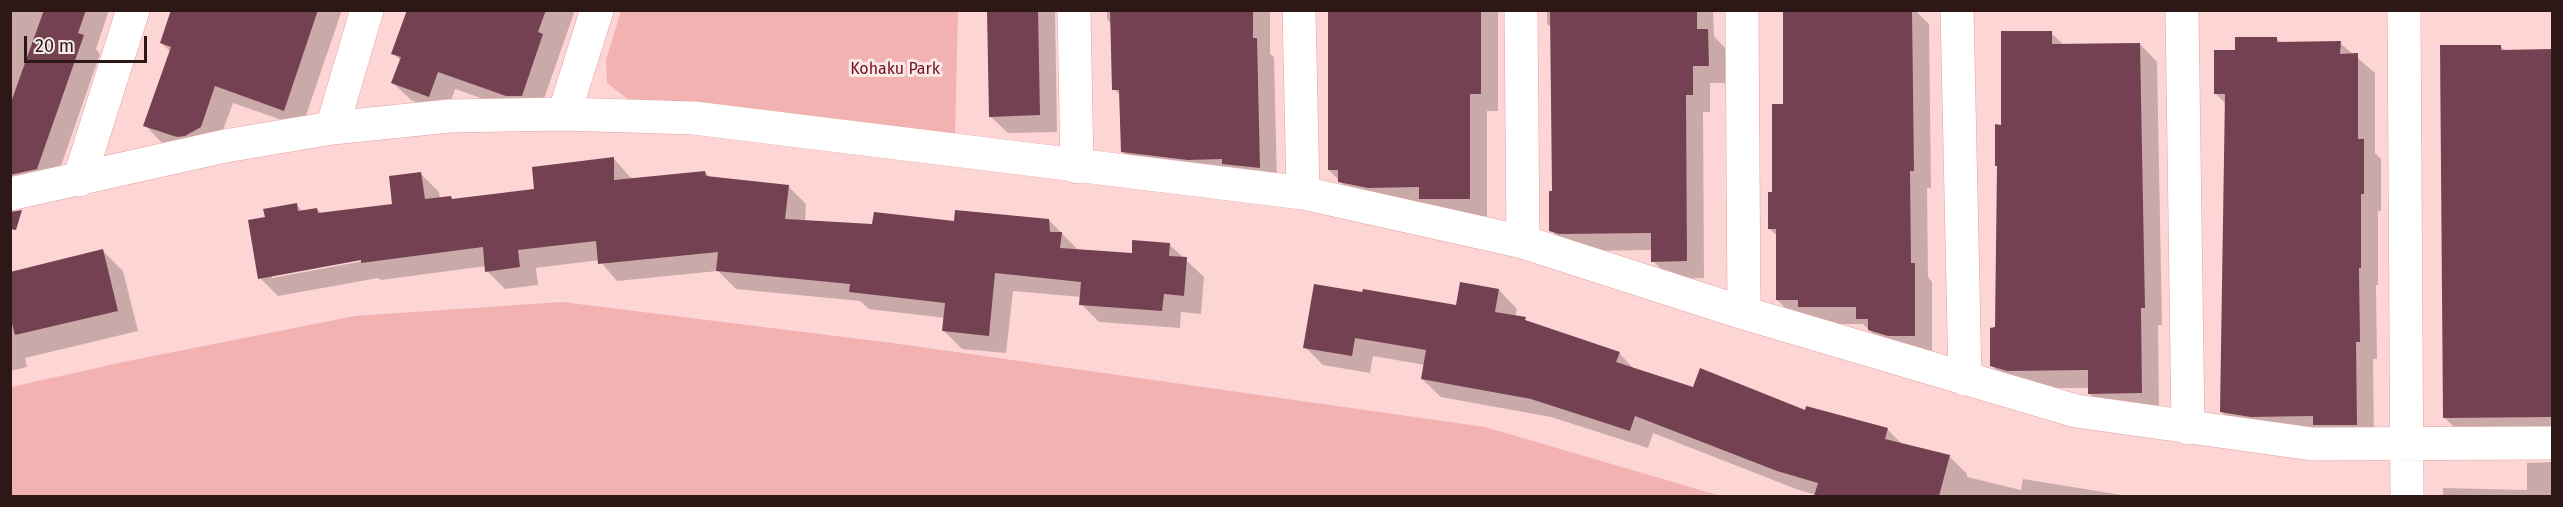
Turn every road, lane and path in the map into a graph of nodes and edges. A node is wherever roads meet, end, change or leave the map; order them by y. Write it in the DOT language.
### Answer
graph roads {
  1 [pos="133,10"];
  2 [pos="367,10"];
  3 [pos="597,10"];
  4 [pos="1074,10"];
  5 [pos="1299,10"];
  6 [pos="1521,10"];
  7 [pos="1742,10"];
  8 [pos="1957,10"];
  9 [pos="2182,10"];
  10 [pos="2404,10"];
  11 [pos="564,114"];
  12 [pos="332,128"];
  13 [pos="1077,167"];
  14 [pos="79,180"];
  15 [pos="1303,193"];
  16 [pos="10,194"];
  17 [pos="1523,242"];
  18 [pos="1744,313"];
  19 [pos="1965,379"];
  20 [pos="2188,428"];
  21 [pos="2553,443"];
  22 [pos="2406,445"];
  23 [pos="2407,496"];
  1 -- 14 [label="street"];
  2 -- 12 [label="street"];
  3 -- 11 [label="street"];
  4 -- 13 [label="street"];
  5 -- 15 [label="street"];
  6 -- 17 [label="street"];
  7 -- 18 [label="street"];
  8 -- 19 [label="street"];
  9 -- 20 [label="street"];
  10 -- 22 [label="street"];
  11 -- 12 [label="street"];
  11 -- 13 [label="street"];
  12 -- 14 [label="street"];
  13 -- 15 [label="street"];
  14 -- 16 [label="street"];
  15 -- 17 [label="street"];
  17 -- 18 [label="street"];
  18 -- 19 [label="street"];
  19 -- 20 [label="street"];
  20 -- 22 [label="street"];
  21 -- 22 [label="street"];
  22 -- 23 [label="street"];
}
